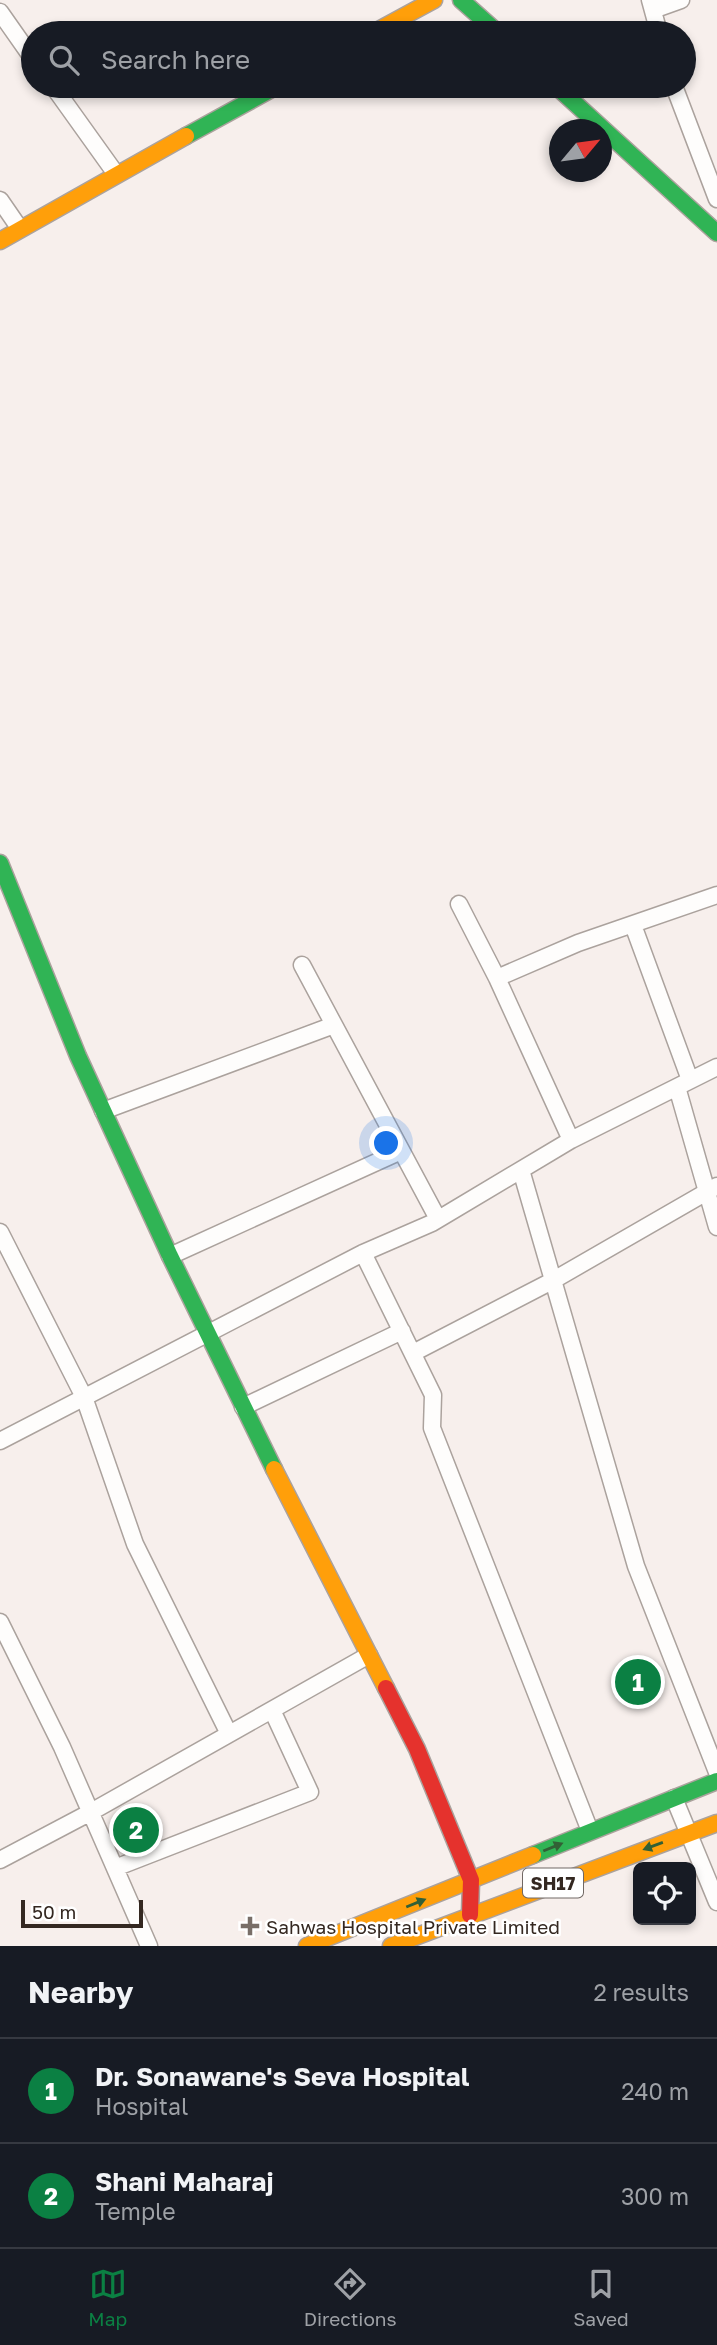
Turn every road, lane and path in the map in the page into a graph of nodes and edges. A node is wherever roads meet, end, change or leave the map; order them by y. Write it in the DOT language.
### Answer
graph roads {
  1 [pos="434,0"];
  2 [pos="461,0"];
  3 [pos="681,0"];
  4 [pos="651,5"];
  5 [pos="0,12"];
  6 [pos="395,21"];
  7 [pos="485,21"];
  8 [pos="21,42"];
  9 [pos="62,98"];
  10 [pos="255,98"];
  11 [pos="569,98"];
  12 [pos="679,98"];
  13 [pos="116,174"];
  14 [pos="717,199"];
  15 [pos="0,200"];
  16 [pos="20,229"];
  17 [pos="717,233"];
  18 [pos="0,241"];
  19 [pos="0,863"];
  20 [pos="717,895"];
  21 [pos="459,904"];
  22 [pos="633,925"];
  23 [pos="302,965"];
  24 [pos="497,978"];
  25 [pos="334,1024"];
  26 [pos="717,1067"];
  27 [pos="683,1084"];
  28 [pos="103,1111"];
  29 [pos="571,1140"];
  30 [pos="401,1151"];
  31 [pos="521,1170"];
  32 [pos="712,1189"];
  33 [pos="438,1219"];
  34 [pos="717,1227"];
  35 [pos="0,1232"];
  36 [pos="363,1253"];
  37 [pos="170,1256"];
  38 [pos="552,1281"];
  39 [pos="402,1331"];
  40 [pos="207,1334"];
  41 [pos="413,1353"];
  42 [pos="84,1397"];
  43 [pos="243,1407"];
  44 [pos="0,1441"];
  45 [pos="0,1622"];
  46 [pos="369,1656"];
  47 [pos="272,1710"];
  48 [pos="229,1734"];
  49 [pos="717,1772"];
  50 [pos="717,1781"];
  51 [pos="674,1798"];
  52 [pos="91,1812"];
  53 [pos="717,1823"];
  54 [pos="590,1831"];
  55 [pos="689,1833"];
  56 [pos="0,1860"];
  57 [pos="115,1868"];
  58 [pos="471,1880"];
  59 [pos="717,1902"];
  60 [pos="470,1915"];
  61 [pos="149,1946"];
  62 [pos="307,1946"];
  63 [pos="391,1946"];
  1 -- 6 [label="street"];
  2 -- 7 [label="street"];
  3 -- 4 [label="street"];
  5 -- 8 [label="street"];
  9 -- 13 [label="street"];
  10 -- 13 [label="street"];
  11 -- 17 [label="street"];
  12 -- 14 [label="street"];
  13 -- 16 [label="street"];
  15 -- 16 [label="street"];
  16 -- 18 [label="street"];
  19 -- 28 [label="street"];
  20 -- 22 [label="street"];
  21 -- 24 [label="street"];
  22 -- 24 [label="street"];
  22 -- 27 [label="street"];
  23 -- 25 [label="street"];
  24 -- 29 [label="street"];
  25 -- 28 [label="street"];
  25 -- 30 [label="street"];
  26 -- 27 [label="street"];
  27 -- 29 [label="street"];
  27 -- 32 [label="street"];
  28 -- 37 [label="street"];
  29 -- 31 [label="street"];
  30 -- 33 [label="street"];
  30 -- 37 [label="street"];
  31 -- 33 [label="street"];
  31 -- 38 [label="street"];
  32 -- 34 [label="street"];
  32 -- 38 [label="street"];
  33 -- 36 [label="street"];
  35 -- 42 [label="street"];
  36 -- 39 [label="street"];
  36 -- 40 [label="street"];
  37 -- 40 [label="street"];
  38 -- 41 [label="street"];
  38 -- 49 [label="street"];
  39 -- 41 [label="street"];
  39 -- 43 [label="street"];
  40 -- 42 [label="street"];
  40 -- 43 [label="street"];
  41 -- 54 [label="street"];
  42 -- 44 [label="street"];
  42 -- 48 [label="street"];
  43 -- 46 [label="street"];
  45 -- 52 [label="street"];
  46 -- 47 [label="street"];
  46 -- 58 [label="street"];
  47 -- 48 [label="street"];
  47 -- 57 [label="street"];
  48 -- 52 [label="street"];
  50 -- 51 [label="street"];
  51 -- 54 [label="street"];
  51 -- 55 [label="street"];
  52 -- 56 [label="street"];
  52 -- 57 [label="street"];
  53 -- 55 [label="street, SH17"];
  58 -- 54 [label="street, one-way"];
  55 -- 59 [label="street"];
  55 -- 60 [label="street, SH17, one-way"];
  57 -- 61 [label="street"];
  58 -- 60 [label="street"];
  62 -- 58 [label="street, one-way"];
  60 -- 63 [label="street, SH17"];
}
